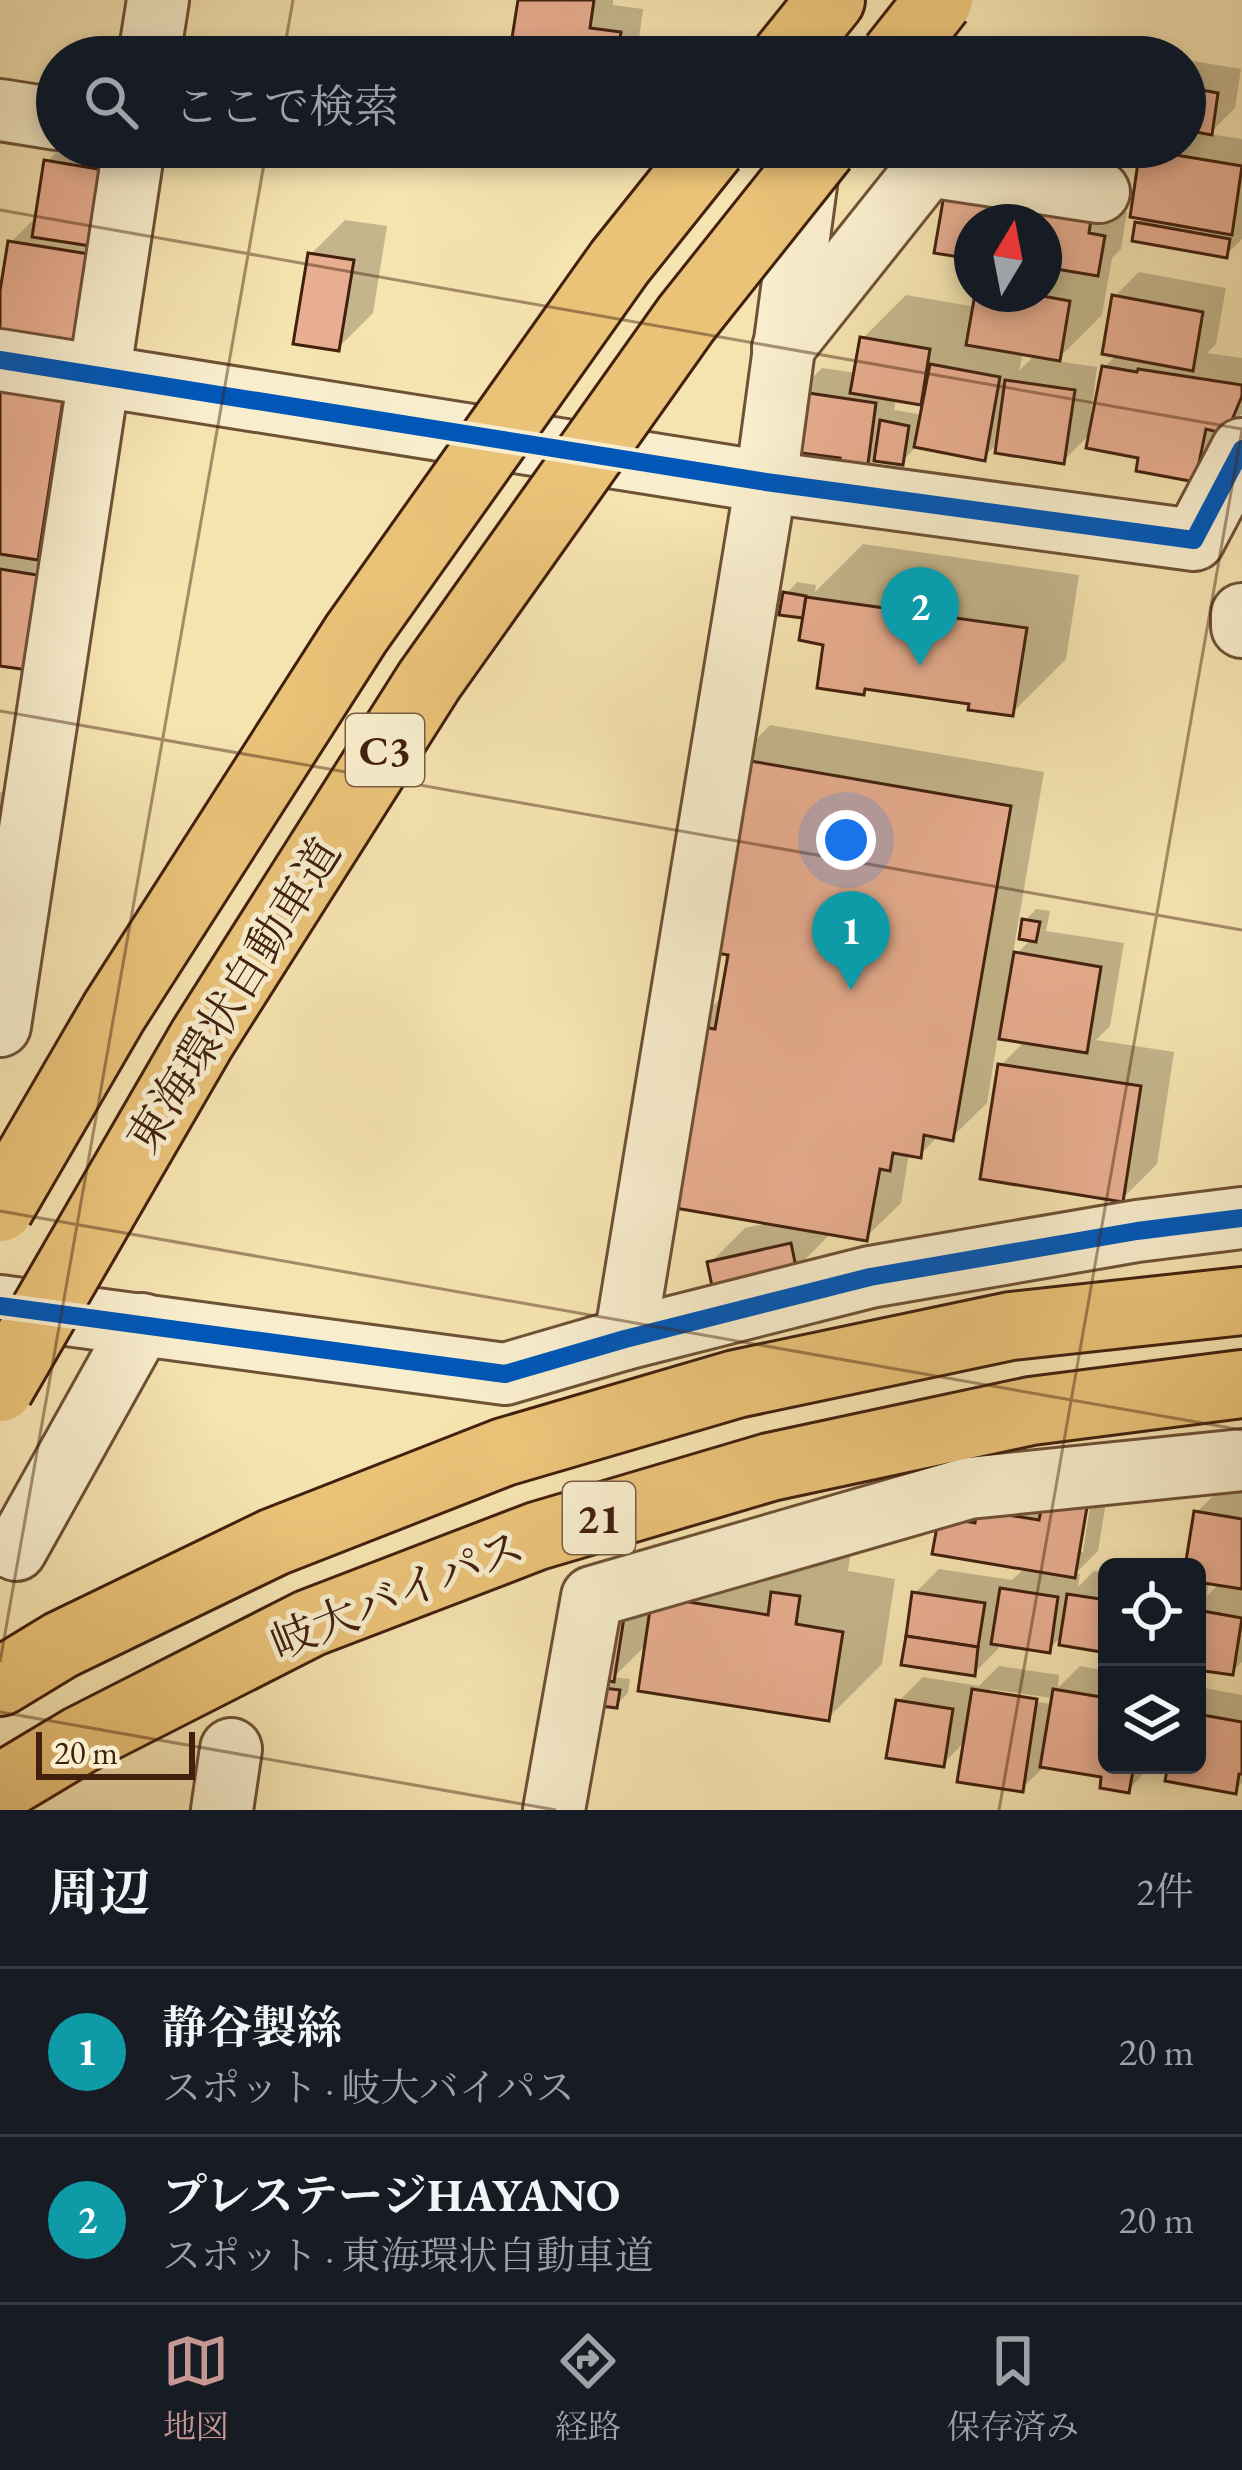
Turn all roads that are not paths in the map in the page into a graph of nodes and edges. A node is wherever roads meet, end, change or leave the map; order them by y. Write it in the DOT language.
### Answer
graph roads {
  1 [pos="158,0"];
  2 [pos="832,0"];
  3 [pos="888,0"];
  4 [pos="939,0"];
  5 [pos="152,36"];
  6 [pos="802,36"];
  7 [pos="827,36"];
  8 [pos="894,36"];
  9 [pos="913,36"];
  10 [pos="0,110"];
  11 [pos="36,116"];
  12 [pos="131,168"];
  13 [pos="695,168"];
  14 [pos="806,168"];
  15 [pos="808,168"];
  16 [pos="917,168"];
  17 [pos="984,168"];
  18 [pos="1099,192"];
  19 [pos="783,348"];
  20 [pos="0,361"];
  21 [pos="97,376"];
  22 [pos="1242,449"];
  23 [pos="766,482"];
  24 [pos="1242,614"];
  25 [pos="1242,626"];
  26 [pos="0,1026"];
  27 [pos="0,1208"];
  28 [pos="1242,1218"];
  29 [pos="1242,1301"];
  30 [pos="0,1306"];
  31 [pos="142,1324"];
  32 [pos="625,1339"];
  33 [pos="1242,1384"];
  34 [pos="0,1388"];
  35 [pos="1242,1460"];
  36 [pos="16,1550"];
  37 [pos="0,1682"];
  38 [pos="231,1749"];
  39 [pos="0,1787"];
  40 [pos="222,1810"];
  41 [pos="554,1810"];
  1 -- 5 [label="street"];
  2 -- 6 [label="highway"];
  2 -- 7 [label="street"];
  3 -- 8 [label="street"];
  4 -- 9 [label="highway, bridge"];
  10 -- 11 [label="street"];
  12 -- 21 [label="street"];
  13 -- 27 [label="highway, 東海環状自動車道 / C3, bridge"];
  14 -- 34 [label="highway, 東海環状自動車道 / C3, bridge"];
  15 -- 19 [label="street"];
  16 -- 19 [label="street"];
  17 -- 18 [label="street"];
  19 -- 23 [label="street"];
  20 -- 21 [label="street"];
  21 -- 23 [label="street"];
  21 -- 26 [label="street"];
  22 -- 23 [label="street"];
  23 -- 32 [label="street"];
  24 -- 25 [label="street"];
  28 -- 32 [label="street"];
  29 -- 37 [label="highway, 岐大バイパス / 21"];
  30 -- 31 [label="street"];
  31 -- 32 [label="street"];
  31 -- 36 [label="street"];
  33 -- 39 [label="highway, 岐大バイパス / 21"];
  35 -- 41 [label="street"];
  38 -- 40 [label="street"];
}
